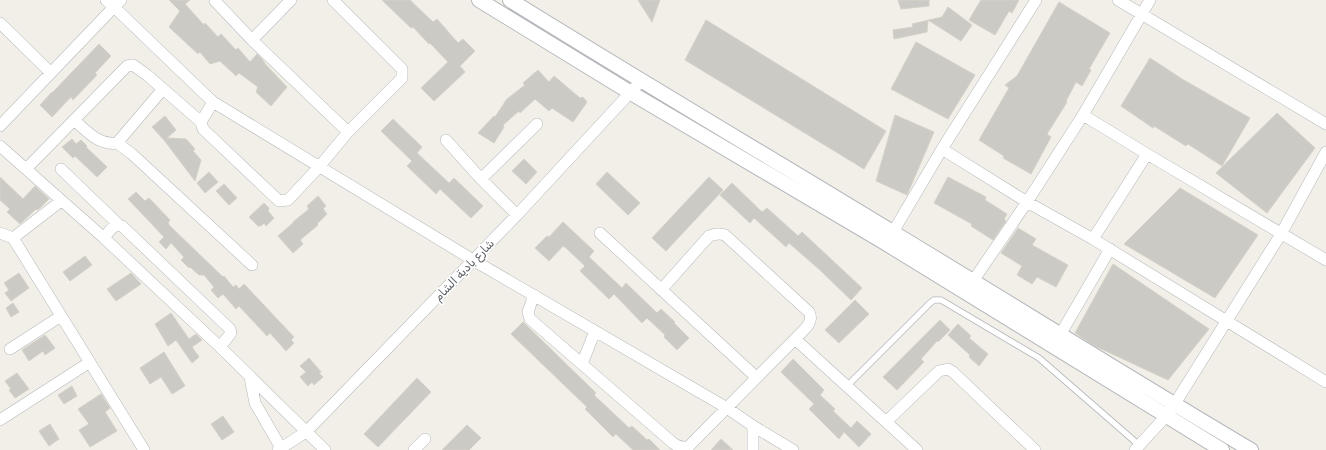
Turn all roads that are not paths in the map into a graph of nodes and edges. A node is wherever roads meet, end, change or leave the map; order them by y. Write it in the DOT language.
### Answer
graph roads {
  1 [pos="216,0"];
  2 [pos="291,0"];
  3 [pos="333,0"];
  4 [pos="479,0"];
  5 [pos="510,0"];
  6 [pos="1036,0"];
  7 [pos="1118,0"];
  8 [pos="1150,0"];
  9 [pos="113,2"];
  10 [pos="1142,13"];
  11 [pos="0,23"];
  12 [pos="252,40"];
  13 [pos="51,72"];
  14 [pos="642,81"];
  15 [pos="163,89"];
  16 [pos="631,93"];
  17 [pos="213,102"];
  18 [pos="1083,115"];
  19 [pos="74,120"];
  20 [pos="201,122"];
  21 [pos="537,124"];
  22 [pos="1326,124"];
  23 [pos="0,126"];
  24 [pos="348,132"];
  25 [pos="446,140"];
  26 [pos="117,143"];
  27 [pos="0,146"];
  28 [pos="942,149"];
  29 [pos="1326,152"];
  30 [pos="1147,154"];
  31 [pos="319,167"];
  32 [pos="770,167"];
  33 [pos="26,169"];
  34 [pos="61,169"];
  35 [pos="481,179"];
  36 [pos="61,201"];
  37 [pos="1027,202"];
  38 [pos="517,216"];
  39 [pos="118,224"];
  40 [pos="892,232"];
  41 [pos="0,233"];
  42 [pos="600,234"];
  43 [pos="1280,234"];
  44 [pos="13,238"];
  45 [pos="104,238"];
  46 [pos="1093,239"];
  47 [pos="1110,249"];
  48 [pos="474,260"];
  49 [pos="1326,260"];
  50 [pos="252,265"];
  51 [pos="973,281"];
  52 [pos="661,290"];
  53 [pos="534,295"];
  54 [pos="61,316"];
  55 [pos="1226,322"];
  56 [pos="595,331"];
  57 [pos="1060,335"];
  58 [pos="795,339"];
  59 [pos="220,347"];
  60 [pos="10,349"];
  61 [pos="90,362"];
  62 [pos="582,364"];
  63 [pos="250,377"];
  64 [pos="756,378"];
  65 [pos="1326,382"];
  66 [pos="847,386"];
  67 [pos="1174,405"];
  68 [pos="727,408"];
  69 [pos="1166,416"];
  70 [pos="0,420"];
  71 [pos="886,421"];
  72 [pos="753,426"];
  73 [pos="306,432"];
  74 [pos="425,439"];
  75 [pos="1137,448"];
  76 [pos="280,449"];
  77 [pos="144,450"];
  78 [pos="325,450"];
  79 [pos="414,450"];
  80 [pos="753,450"];
  81 [pos="793,450"];
  82 [pos="917,450"];
  83 [pos="1035,450"];
  84 [pos="1222,450"];
  85 [pos="1251,450"];
  1 -- 12 [label="street"];
  2 -- 12 [label="street"];
  3 -- 24 [label="street"];
  4 -- 16 [label="street"];
  5 -- 14 [label="street"];
  6 -- 28 [label="street"];
  7 -- 10 [label="street"];
  8 -- 10 [label="street"];
  9 -- 13 [label="street"];
  9 -- 17 [label="street"];
  10 -- 18 [label="street"];
  10 -- 22 [label="street"];
  11 -- 13 [label="street"];
  12 -- 24 [label="street"];
  13 -- 23 [label="street"];
  14 -- 16 [label="street, شارع بادية الشام"];
  14 -- 32 [label="street"];
  15 -- 19 [label="street"];
  15 -- 20 [label="street"];
  15 -- 26 [label="street"];
  16 -- 32 [label="street"];
  16 -- 38 [label="street, شارع بادية الشام"];
  17 -- 20 [label="street"];
  17 -- 31 [label="street"];
  18 -- 30 [label="street"];
  18 -- 37 [label="street"];
  19 -- 26 [label="street"];
  19 -- 33 [label="street"];
  20 -- 31 [label="street"];
  21 -- 35 [label="street"];
  24 -- 31 [label="street"];
  25 -- 35 [label="street"];
  26 -- 50 [label="street"];
  27 -- 33 [label="street"];
  28 -- 37 [label="street"];
  28 -- 40 [label="street"];
  29 -- 43 [label="street"];
  30 -- 43 [label="street"];
  30 -- 46 [label="street"];
  31 -- 48 [label="street"];
  32 -- 40 [label="street"];
  32 -- 69 [label="street"];
  33 -- 36 [label="street"];
  34 -- 39 [label="street"];
  35 -- 38 [label="street"];
  36 -- 44 [label="street"];
  36 -- 45 [label="street"];
  37 -- 46 [label="street"];
  37 -- 51 [label="street"];
  38 -- 48 [label="street, شارع بادية الشام"];
  39 -- 45 [label="street"];
  39 -- 59 [label="street"];
  40 -- 51 [label="street"];
  41 -- 44 [label="street"];
  42 -- 52 [label="street"];
  43 -- 49 [label="street"];
  43 -- 55 [label="street"];
  44 -- 54 [label="street"];
  45 -- 59 [label="street"];
  46 -- 47 [label="street"];
  47 -- 55 [label="street"];
  47 -- 57 [label="street"];
  48 -- 53 [label="street"];
  48 -- 73 [label="street, شارع بادية الشام"];
  51 -- 57 [label="street"];
  52 -- 58 [label="street"];
  52 -- 64 [label="street"];
  53 -- 56 [label="street"];
  53 -- 62 [label="street"];
  54 -- 60 [label="street"];
  54 -- 61 [label="street"];
  55 -- 65 [label="street"];
  55 -- 67 [label="street"];
  56 -- 62 [label="street"];
  56 -- 68 [label="street"];
  57 -- 67 [label="street"];
  58 -- 64 [label="street"];
  58 -- 66 [label="street"];
  59 -- 63 [label="street"];
  61 -- 70 [label="street"];
  61 -- 77 [label="street"];
  62 -- 68 [label="street"];
  63 -- 73 [label="street"];
  63 -- 76 [label="street"];
  64 -- 68 [label="street"];
  66 -- 71 [label="street"];
  66 -- 75 [label="lane"];
  67 -- 69 [label="street"];
  67 -- 85 [label="street"];
  68 -- 72 [label="street"];
  69 -- 75 [label="street"];
  69 -- 84 [label="street"];
  71 -- 82 [label="street"];
  71 -- 83 [label="street"];
  72 -- 80 [label="street"];
  72 -- 81 [label="street"];
  73 -- 76 [label="street, شارع بادية الشام"];
  73 -- 78 [label="street"];
  74 -- 79 [label="street"];
}
